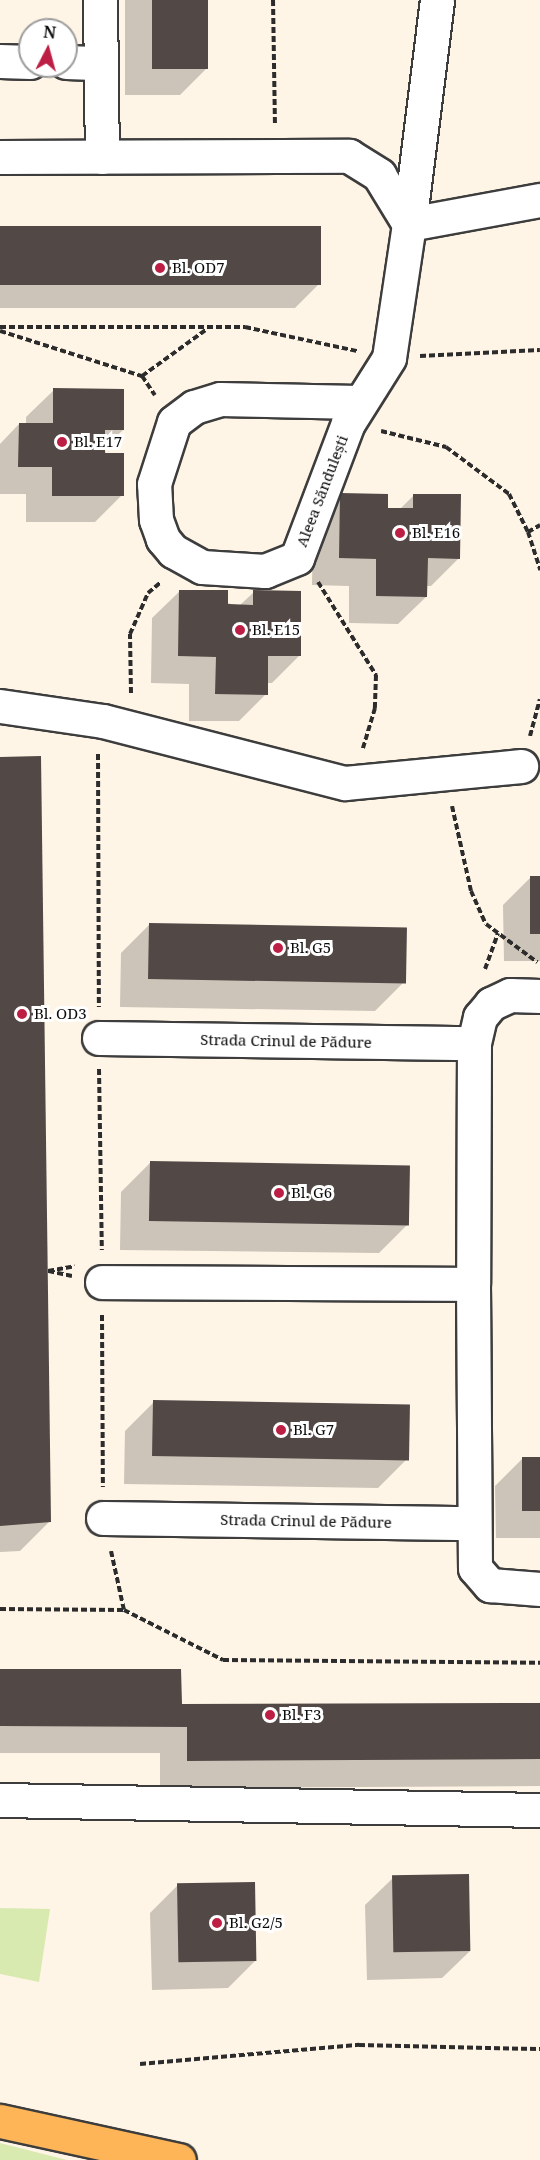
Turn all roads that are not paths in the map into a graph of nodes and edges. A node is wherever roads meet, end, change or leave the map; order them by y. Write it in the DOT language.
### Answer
graph roads {
  1 [pos="100,0"];
  2 [pos="437,0"];
  3 [pos="0,61"];
  4 [pos="18,62"];
  5 [pos="78,62"];
  6 [pos="101,63"];
  7 [pos="0,158"];
  8 [pos="102,158"];
  9 [pos="540,200"];
  10 [pos="409,224"];
  11 [pos="353,413"];
  12 [pos="0,706"];
  13 [pos="520,765"];
  14 [pos="540,996"];
  15 [pos="99,1038"];
  16 [pos="474,1043"];
  17 [pos="102,1282"];
  18 [pos="473,1284"];
  19 [pos="103,1518"];
  20 [pos="474,1523"];
  21 [pos="540,1589"];
  22 [pos="0,1800"];
  23 [pos="540,1810"];
  24 [pos="0,2121"];
  25 [pos="179,2160"];
  1 -- 6 [label="street"];
  2 -- 10 [label="street, Aleea Săndulești"];
  3 -- 4 [label="street"];
  5 -- 6 [label="street"];
  6 -- 8 [label="street"];
  7 -- 8 [label="street"];
  8 -- 10 [label="street"];
  9 -- 10 [label="street"];
  10 -- 11 [label="street, Aleea Săndulești"];
  11 -- 11 [label="street, Aleea Săndulești"];
  12 -- 13 [label="street"];
  14 -- 16 [label="street"];
  15 -- 16 [label="street, Strada Crinul de Pădure"];
  16 -- 18 [label="street"];
  17 -- 18 [label="street"];
  18 -- 20 [label="street"];
  19 -- 20 [label="street, Strada Crinul de Pădure"];
  20 -- 21 [label="street"];
  22 -- 23 [label="street"];
  24 -- 25 [label="main road"];
}
